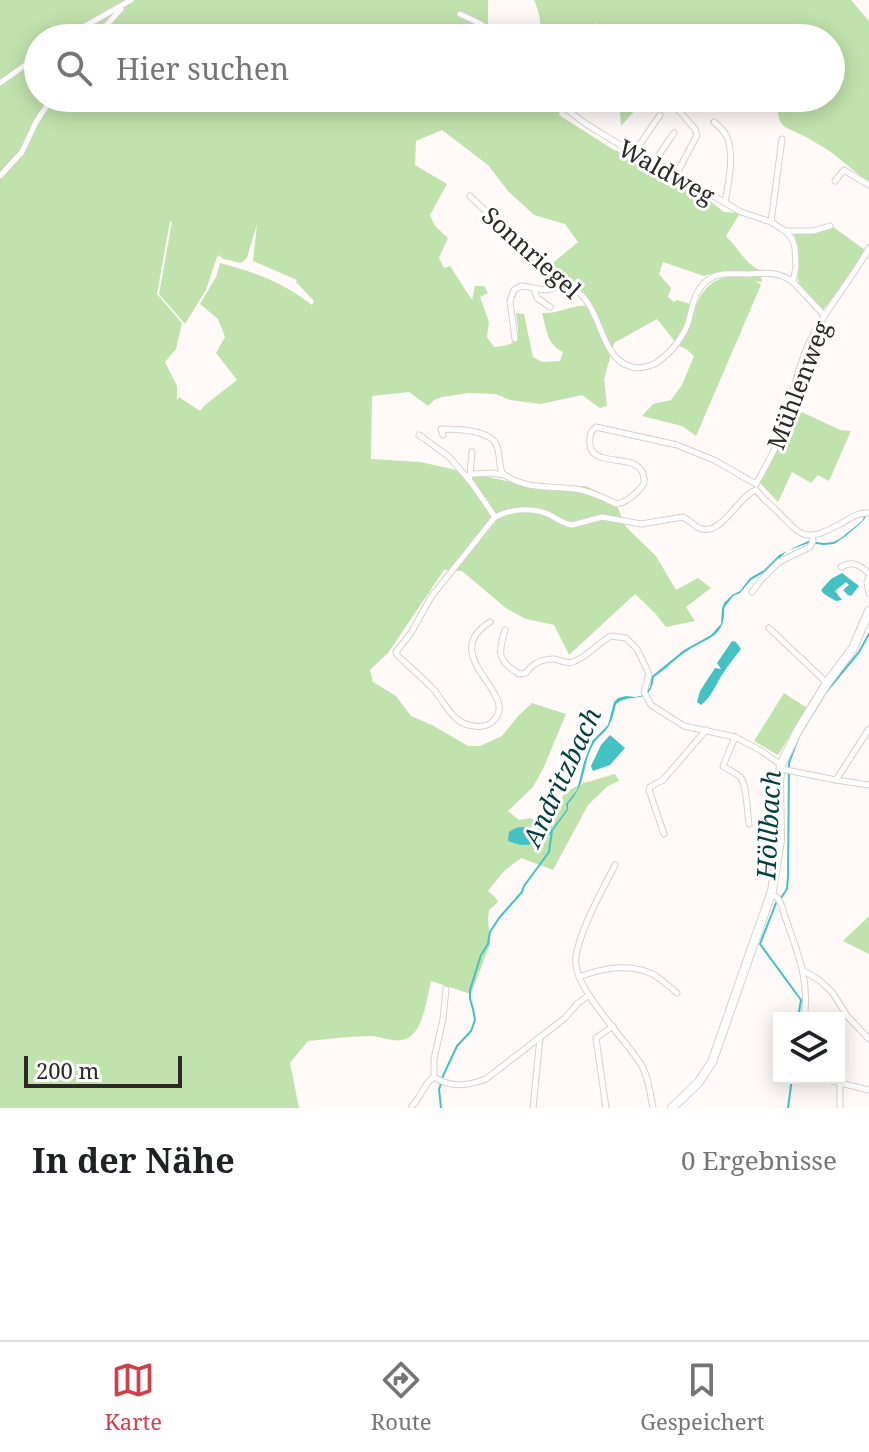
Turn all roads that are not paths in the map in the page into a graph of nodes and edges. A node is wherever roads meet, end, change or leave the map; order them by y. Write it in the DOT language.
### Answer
graph roads {
  1 [pos="131,0"];
  2 [pos="460,14"];
  3 [pos="89,24"];
  4 [pos="107,24"];
  5 [pos="481,24"];
  6 [pos="24,66"];
  7 [pos="0,83"];
  8 [pos="43,112"];
  9 [pos="570,112"];
  10 [pos="680,112"];
  11 [pos="660,115"];
  12 [pos="714,122"];
  13 [pos="674,133"];
  14 [pos="782,139"];
  15 [pos="632,152"];
  16 [pos="654,162"];
  17 [pos="676,175"];
  18 [pos="0,176"];
  19 [pos="835,181"];
  20 [pos="869,185"];
  21 [pos="470,196"];
  22 [pos="725,203"];
  23 [pos="771,222"];
  24 [pos="830,226"];
  25 [pos="785,231"];
  26 [pos="869,248"];
  27 [pos="793,282"];
  28 [pos="564,283"];
  29 [pos="534,288"];
  30 [pos="550,307"];
  31 [pos="824,315"];
  32 [pos="515,339"];
  33 [pos="419,435"];
  34 [pos="443,435"];
  35 [pos="472,452"];
  36 [pos="504,476"];
  37 [pos="470,478"];
  38 [pos="756,487"];
  39 [pos="869,513"];
  40 [pos="495,517"];
  41 [pos="812,540"];
  42 [pos="841,567"];
  43 [pos="869,575"];
  44 [pos="752,592"];
  45 [pos="869,593"];
  46 [pos="869,611"];
  47 [pos="490,622"];
  48 [pos="769,628"];
  49 [pos="505,630"];
  50 [pos="827,683"];
  51 [pos="869,729"];
  52 [pos="706,730"];
  53 [pos="735,737"];
  54 [pos="781,767"];
  55 [pos="836,780"];
  56 [pos="869,785"];
  57 [pos="749,824"];
  58 [pos="664,834"];
  59 [pos="615,865"];
  60 [pos="771,895"];
  61 [pos="804,971"];
  62 [pos="579,977"];
  63 [pos="446,989"];
  64 [pos="677,993"];
  65 [pos="589,995"];
  66 [pos="805,1012"];
  67 [pos="613,1026"];
  68 [pos="540,1038"];
  69 [pos="869,1039"];
  70 [pos="436,1078"];
  71 [pos="840,1084"];
  72 [pos="844,1084"];
  73 [pos="869,1090"];
  74 [pos="412,1106"];
  75 [pos="533,1108"];
  76 [pos="606,1108"];
  77 [pos="653,1108"];
  78 [pos="672,1108"];
  79 [pos="840,1108"];
  1 -- 3 [label="street"];
  1 -- 4 [label="street"];
  2 -- 5 [label="street"];
  6 -- 7 [label="street"];
  8 -- 18 [label="street"];
  9 -- 15 [label="street, Waldweg"];
  10 -- 17 [label="street"];
  11 -- 15 [label="street"];
  12 -- 22 [label="street"];
  13 -- 16 [label="street"];
  14 -- 23 [label="street"];
  15 -- 16 [label="street, Waldweg"];
  16 -- 17 [label="street, Waldweg"];
  17 -- 22 [label="street, Waldweg"];
  19 -- 20 [label="street"];
  21 -- 28 [label="street, Sonnriegel"];
  22 -- 23 [label="street, Waldweg"];
  23 -- 25 [label="street, Waldweg"];
  24 -- 25 [label="street"];
  25 -- 27 [label="street"];
  26 -- 31 [label="street, Mühlenweg"];
  27 -- 28 [label="street, Sonnriegel"];
  27 -- 31 [label="street"];
  28 -- 29 [label="street"];
  29 -- 30 [label="street"];
  29 -- 32 [label="street"];
  31 -- 38 [label="street, Mühlenweg"];
  33 -- 37 [label="street"];
  34 -- 36 [label="street"];
  35 -- 37 [label="street"];
  36 -- 37 [label="street"];
  36 -- 38 [label="street"];
  37 -- 40 [label="street"];
  38 -- 40 [label="street"];
  38 -- 41 [label="street"];
  39 -- 41 [label="street"];
  40 -- 47 [label="street"];
  41 -- 44 [label="street"];
  42 -- 43 [label="street"];
  43 -- 45 [label="street"];
  46 -- 50 [label="main road"];
  48 -- 50 [label="street"];
  49 -- 52 [label="street"];
  50 -- 54 [label="main road"];
  51 -- 55 [label="street"];
  52 -- 53 [label="street"];
  52 -- 58 [label="street"];
  53 -- 54 [label="street"];
  53 -- 57 [label="street"];
  54 -- 55 [label="street"];
  54 -- 60 [label="main road"];
  55 -- 56 [label="street"];
  59 -- 62 [label="street"];
  60 -- 61 [label="street"];
  60 -- 78 [label="main road"];
  61 -- 66 [label="street"];
  61 -- 69 [label="street"];
  62 -- 64 [label="street"];
  62 -- 65 [label="street"];
  63 -- 70 [label="street"];
  65 -- 67 [label="street"];
  65 -- 68 [label="street"];
  67 -- 76 [label="street"];
  67 -- 77 [label="street"];
  68 -- 70 [label="street"];
  68 -- 75 [label="street"];
  70 -- 74 [label="street"];
  71 -- 79 [label="street"];
  72 -- 73 [label="street"];
}
